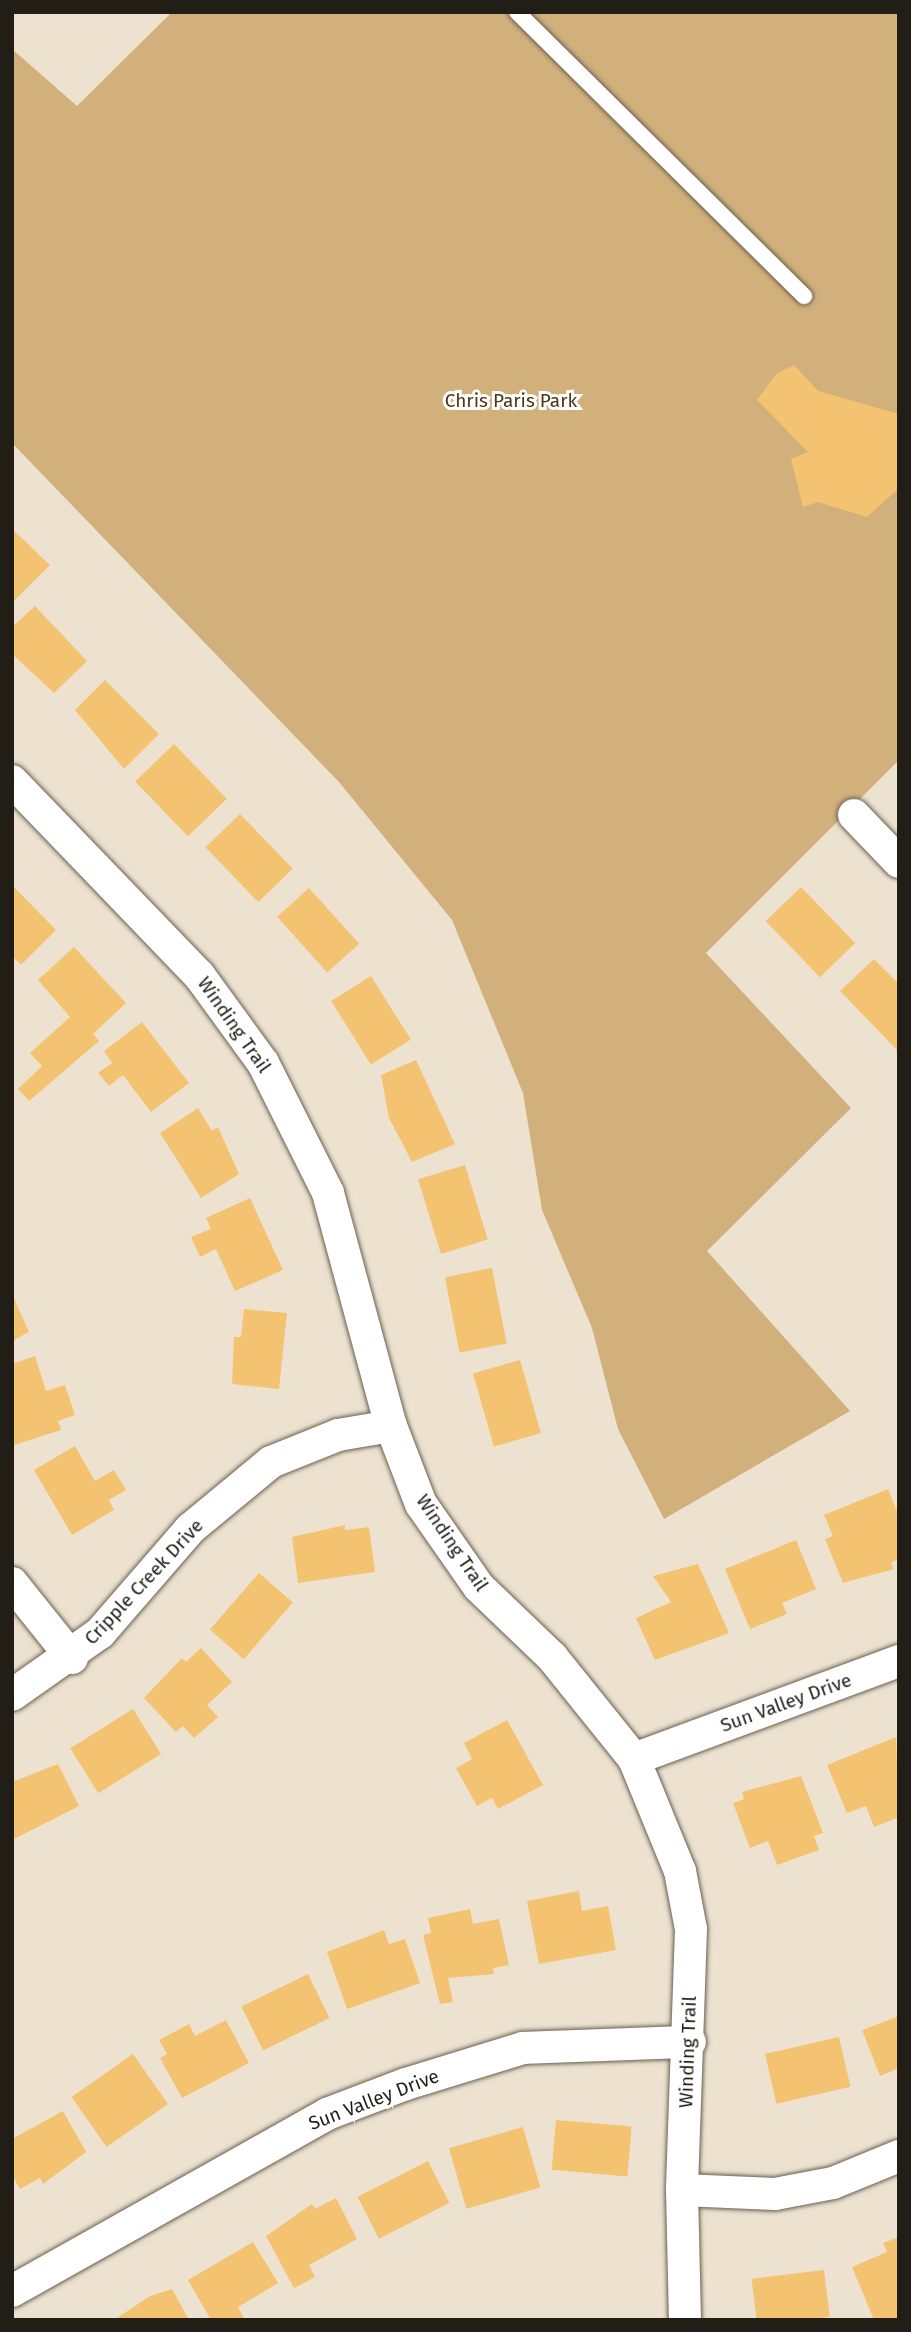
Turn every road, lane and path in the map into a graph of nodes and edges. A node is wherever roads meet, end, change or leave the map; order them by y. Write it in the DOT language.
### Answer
graph roads {
  1 [pos="517,12"];
  2 [pos="804,296"];
  3 [pos="12,781"];
  4 [pos="854,816"];
  5 [pos="899,862"];
  6 [pos="391,1426"];
  7 [pos="12,1583"];
  8 [pos="72,1658"];
  9 [pos="899,1661"];
  10 [pos="12,1695"];
  11 [pos="634,1759"];
  12 [pos="691,2042"];
  13 [pos="899,2156"];
  14 [pos="682,2190"];
  15 [pos="12,2291"];
  16 [pos="685,2320"];
  1 -- 2 [label="lane"];
  3 -- 6 [label="street, Winding Trail"];
  4 -- 5 [label="street"];
  6 -- 8 [label="street, Cripple Creek Drive"];
  6 -- 11 [label="street, Winding Trail"];
  7 -- 8 [label="street"];
  8 -- 10 [label="street, Cripple Creek Drive"];
  9 -- 11 [label="street, Sun Valley Drive"];
  11 -- 12 [label="street, Winding Trail"];
  12 -- 14 [label="street, Winding Trail"];
  12 -- 15 [label="street, Sun Valley Drive"];
  13 -- 14 [label="street"];
  14 -- 16 [label="street, Winding Trail"];
}
